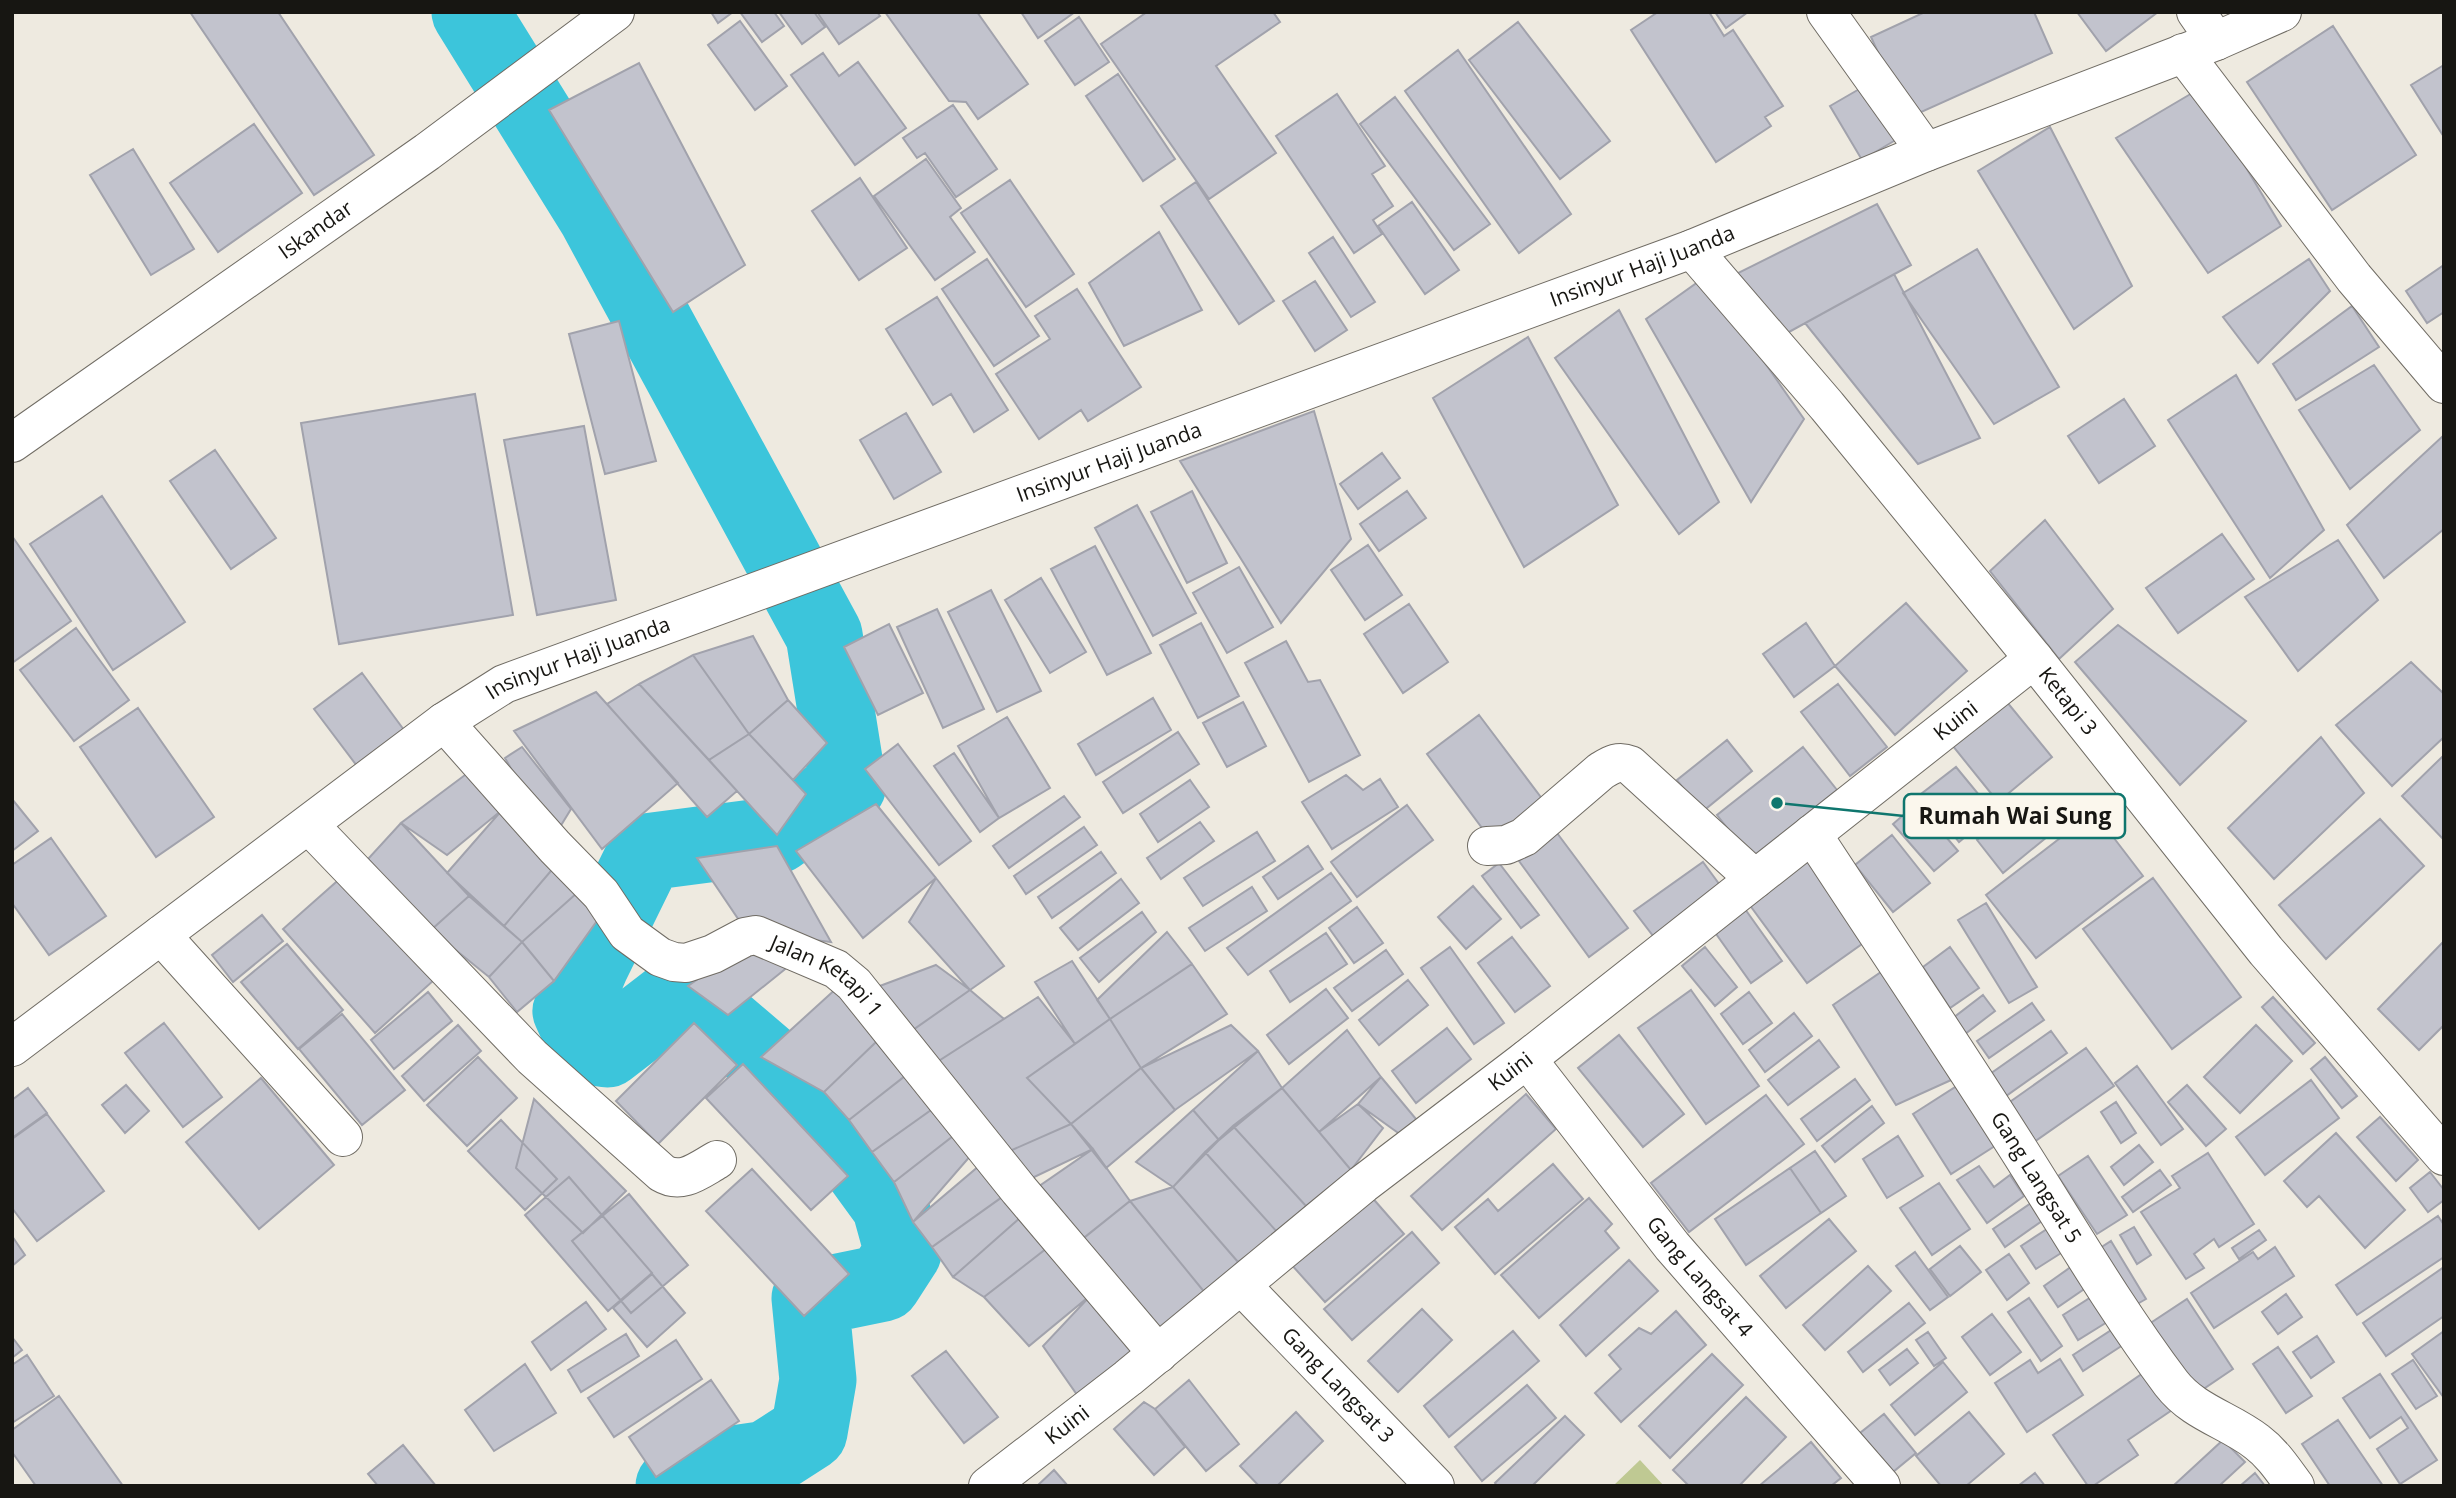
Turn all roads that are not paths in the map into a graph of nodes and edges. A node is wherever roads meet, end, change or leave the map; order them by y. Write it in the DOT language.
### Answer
graph roads {
  1 [pos="1826,12"];
  2 [pos="2282,12"];
  3 [pos="606,20"];
  4 [pos="2198,35"];
  5 [pos="1926,152"];
  6 [pos="1692,249"];
  7 [pos="2444,384"];
  8 [pos="12,443"];
  9 [pos="2034,660"];
  10 [pos="444,722"];
  11 [pos="309,825"];
  12 [pos="1812,834"];
  13 [pos="1487,846"];
  14 [pos="1755,879"];
  15 [pos="161,935"];
  16 [pos="12,1047"];
  17 [pos="1527,1059"];
  18 [pos="343,1137"];
  19 [pos="2444,1156"];
  20 [pos="717,1160"];
  21 [pos="1242,1286"];
  22 [pos="1158,1354"];
  23 [pos="988,1486"];
  24 [pos="1434,1486"];
  25 [pos="1881,1486"];
  26 [pos="2295,1486"];
  1 -- 5 [label="street"];
  2 -- 4 [label="street, Insinyur Haji Juanda"];
  3 -- 8 [label="street, Iskandar"];
  4 -- 5 [label="street, Insinyur Haji Juanda"];
  4 -- 7 [label="street"];
  5 -- 6 [label="street, Insinyur Haji Juanda"];
  6 -- 9 [label="street, Ketapi 3"];
  6 -- 10 [label="street, Insinyur Haji Juanda"];
  9 -- 12 [label="street, Kuini"];
  9 -- 19 [label="street, Ketapi 3"];
  10 -- 11 [label="street, Insinyur Haji Juanda"];
  10 -- 22 [label="street, Jalan Ketapi 1"];
  11 -- 15 [label="street, Insinyur Haji Juanda"];
  11 -- 20 [label="street"];
  12 -- 14 [label="street, Kuini"];
  12 -- 26 [label="street, Gang Langsat 5"];
  13 -- 14 [label="street"];
  14 -- 17 [label="street, Kuini"];
  15 -- 16 [label="street, Insinyur Haji Juanda"];
  15 -- 18 [label="street"];
  17 -- 21 [label="street, Kuini"];
  17 -- 25 [label="street, Gang Langsat 4"];
  21 -- 22 [label="street, Kuini"];
  21 -- 24 [label="street, Gang Langsat 3"];
  22 -- 23 [label="street, Kuini"];
}
